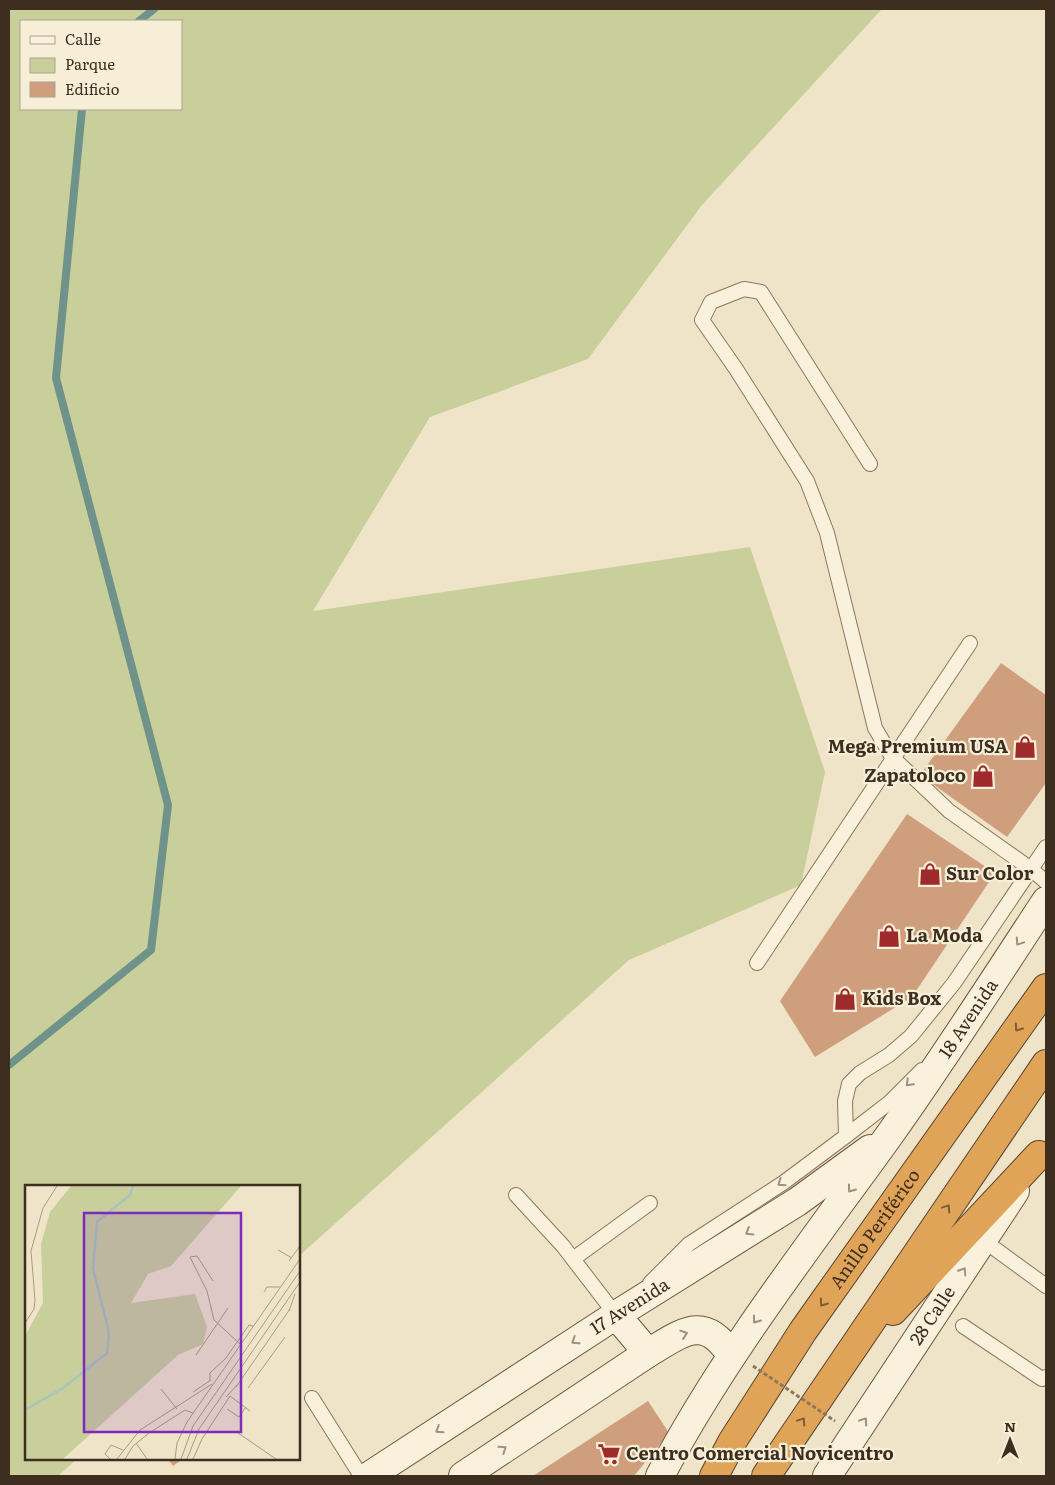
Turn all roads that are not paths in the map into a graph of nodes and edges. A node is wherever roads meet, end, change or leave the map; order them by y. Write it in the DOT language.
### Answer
graph roads {
  1 [pos="870,464"];
  2 [pos="970,643"];
  3 [pos="892,757"];
  4 [pos="1046,847"];
  5 [pos="1031,869"];
  6 [pos="1046,882"];
  7 [pos="1046,901"];
  8 [pos="757,963"];
  9 [pos="1046,965"];
  10 [pos="1040,996"];
  11 [pos="956,1037"];
  12 [pos="1046,1064"];
  13 [pos="890,1135"];
  14 [pos="846,1136"];
  15 [pos="1043,1150"];
  16 [pos="516,1195"];
  17 [pos="650,1203"];
  18 [pos="983,1240"];
  19 [pos="573,1259"];
  20 [pos="1046,1286"];
  21 [pos="616,1315"];
  22 [pos="963,1326"];
  23 [pos="648,1353"];
  24 [pos="742,1360"];
  25 [pos="1046,1377"];
  26 [pos="831,1378"];
  27 [pos="312,1398"];
  28 [pos="360,1476"];
  29 [pos="369,1476"];
  30 [pos="463,1476"];
  31 [pos="660,1476"];
  32 [pos="714,1476"];
  33 [pos="766,1476"];
  34 [pos="827,1476"];
  1 -- 3 [label="lane"];
  2 -- 3 [label="lane"];
  3 -- 5 [label="lane"];
  3 -- 8 [label="lane"];
  4 -- 5 [label="lane"];
  5 -- 6 [label="lane"];
  5 -- 14 [label="lane"];
  7 -- 11 [label="street, 18 Avenida, one-way"];
  9 -- 10 [label="highway, Anillo Periférico"];
  10 -- 32 [label="highway, Anillo Periférico, one-way"];
  11 -- 13 [label="street, 18 Avenida"];
  11 -- 14 [label="lane, one-way"];
  26 -- 12 [label="highway, one-way"];
  13 -- 21 [label="street, 17 Avenida, one-way"];
  13 -- 24 [label="street, one-way"];
  14 -- 21 [label="lane, one-way"];
  15 -- 18 [label="street, 28 Calle"];
  15 -- 26 [label="highway"];
  16 -- 19 [label="lane"];
  17 -- 19 [label="lane"];
  18 -- 20 [label="lane"];
  34 -- 18 [label="street, 28 Calle, one-way"];
  19 -- 21 [label="lane"];
  21 -- 23 [label="street"];
  21 -- 29 [label="street, 17 Avenida, one-way"];
  22 -- 25 [label="lane"];
  23 -- 24 [label="street, one-way"];
  30 -- 23 [label="street, one-way"];
  24 -- 31 [label="street"];
  33 -- 26 [label="highway, one-way"];
  27 -- 28 [label="lane"];
}
